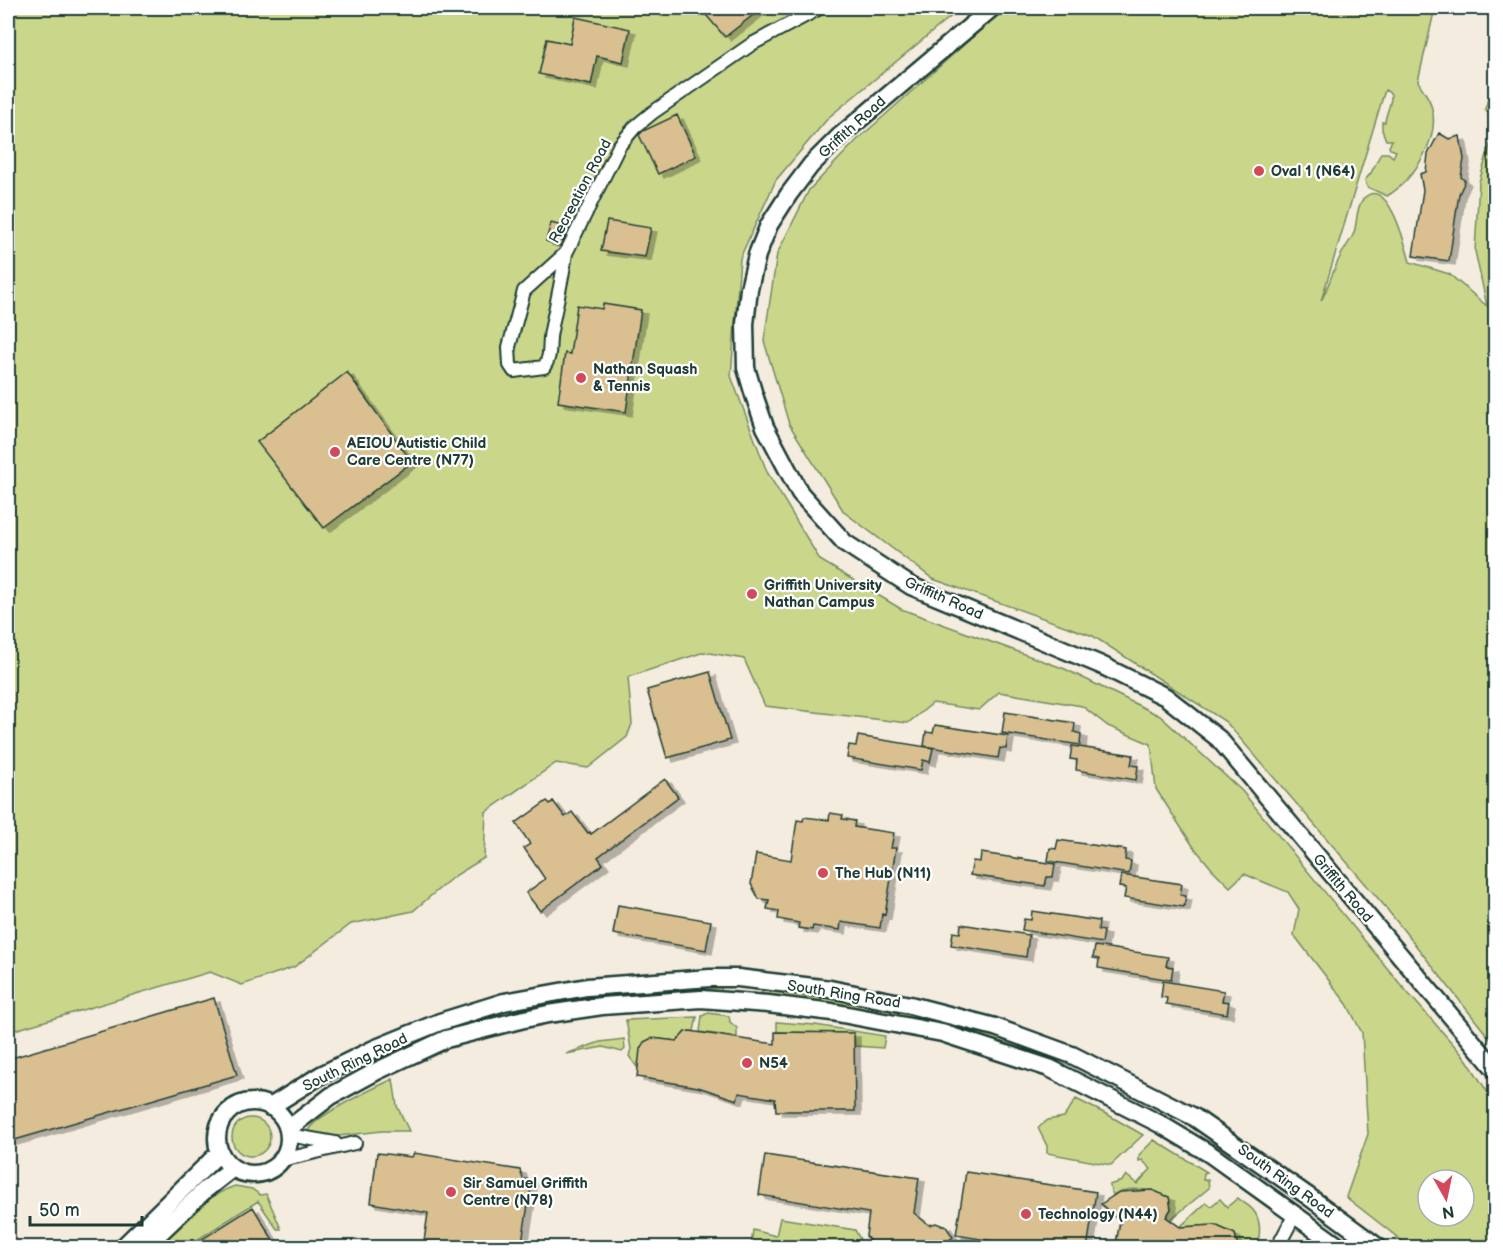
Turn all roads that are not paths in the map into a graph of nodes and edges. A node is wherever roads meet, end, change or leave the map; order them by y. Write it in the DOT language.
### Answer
graph roads {
  1 [pos="820,8"];
  2 [pos="992,8"];
  3 [pos="566,253"];
  4 [pos="1496,1070"];
  5 [pos="270,1107"];
  6 [pos="288,1132"];
  7 [pos="220,1152"];
  8 [pos="282,1160"];
  9 [pos="233,1168"];
  10 [pos="1295,1214"];
  11 [pos="122,1248"];
  12 [pos="144,1248"];
  13 [pos="1276,1248"];
  14 [pos="1341,1248"];
  15 [pos="1379,1248"];
  1 -- 3 [label="street, Recreation Road"];
  2 -- 4 [label="street, Griffith Road"];
  3 -- 3 [label="street, Recreation Road"];
  5 -- 6 [label="street"];
  5 -- 7 [label="street"];
  5 -- 15 [label="street, South Ring Road"];
  6 -- 8 [label="street"];
  6 -- 8 [label="street"];
  6 -- 10 [label="street, South Ring Road"];
  7 -- 9 [label="street"];
  7 -- 11 [label="street"];
  8 -- 9 [label="street"];
  9 -- 12 [label="street"];
  10 -- 13 [label="street"];
  10 -- 14 [label="street, South Ring Road"];
}
